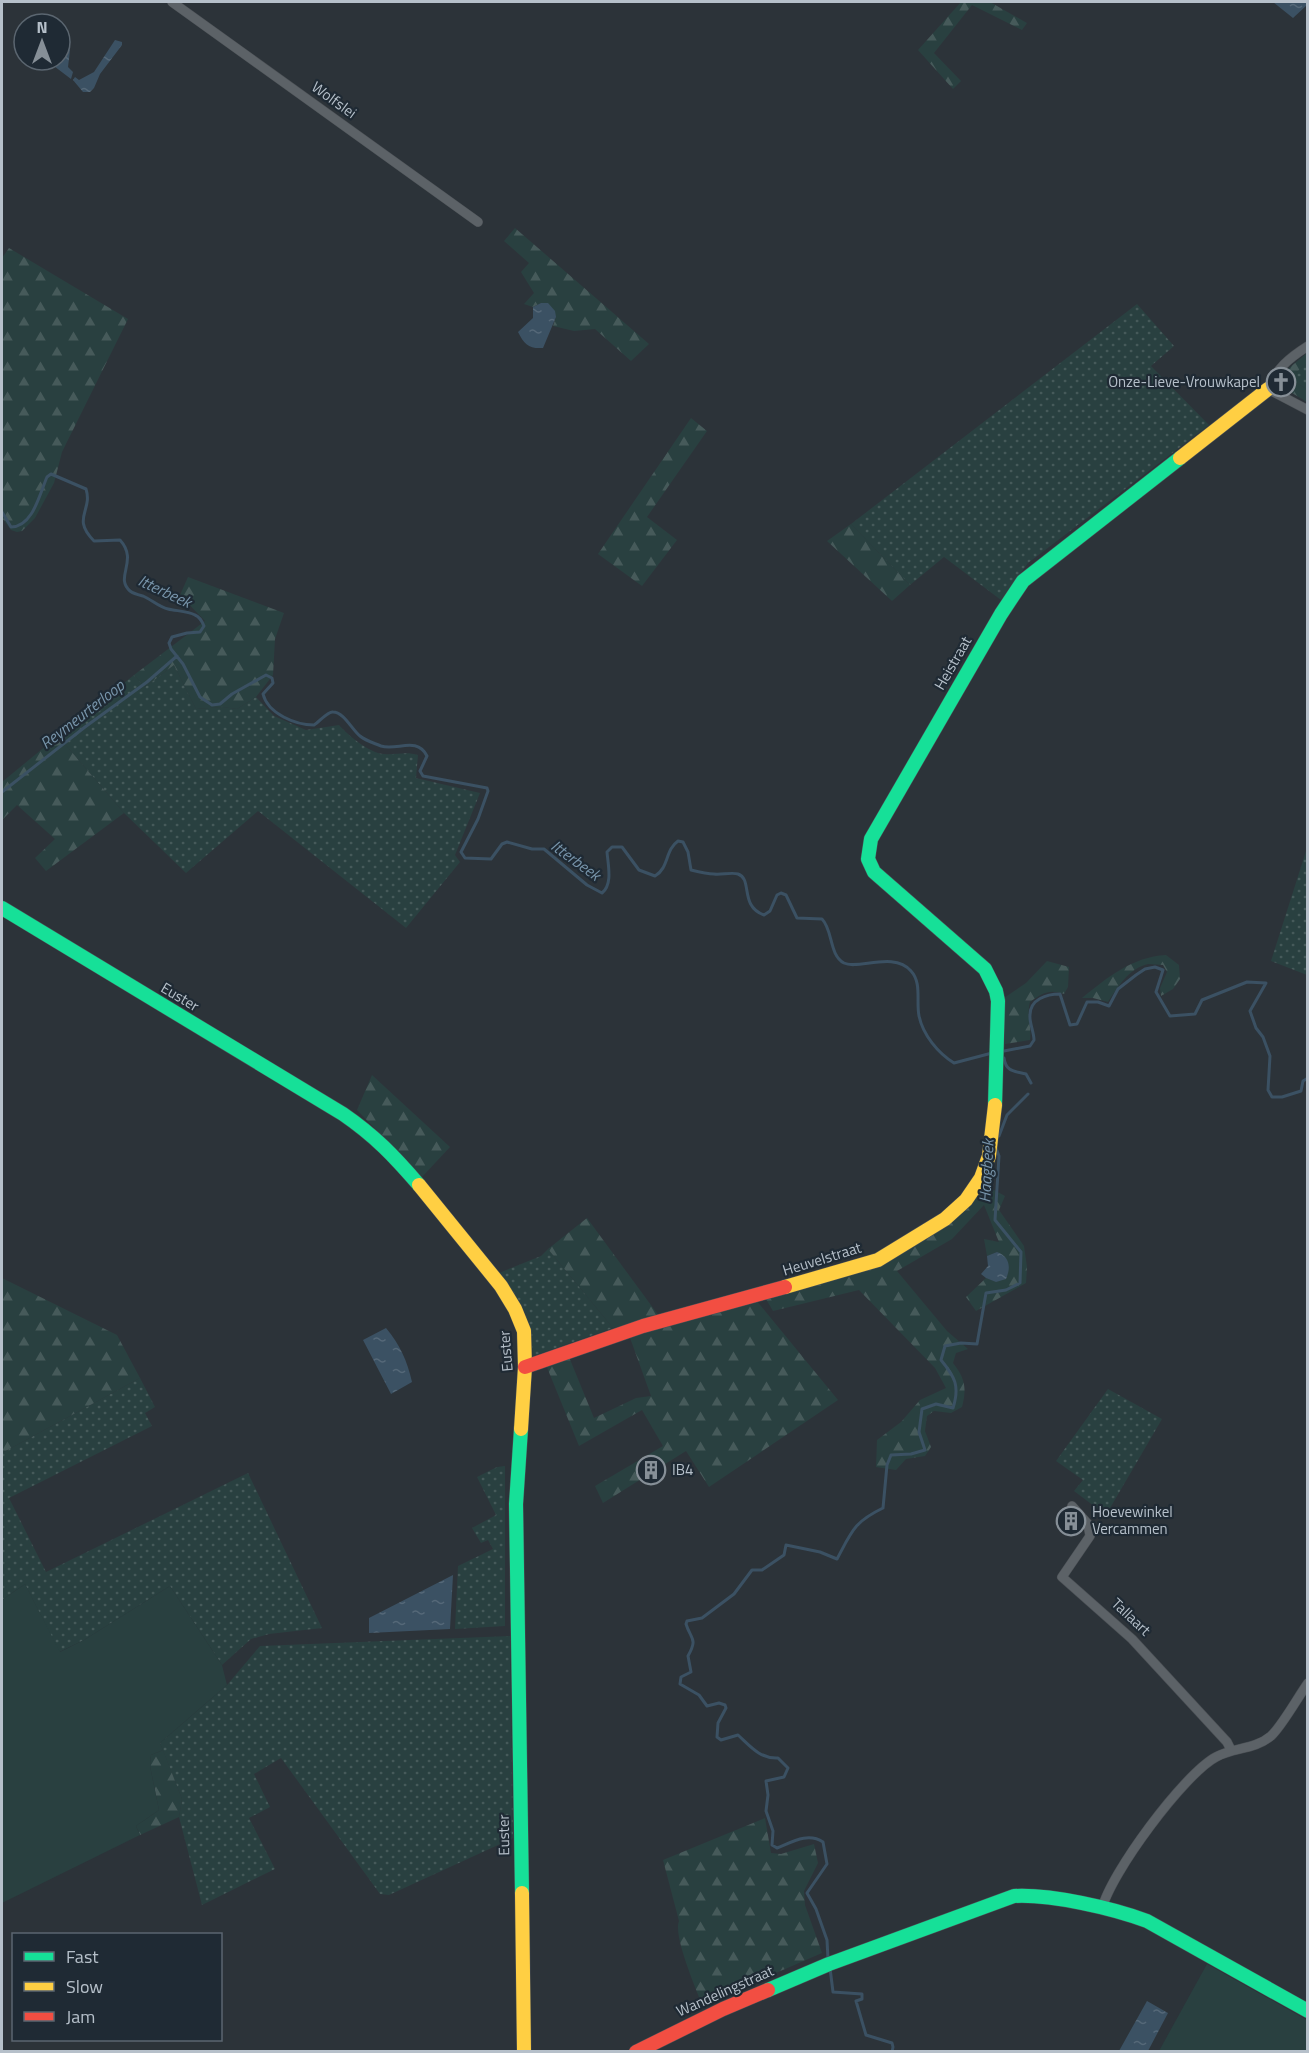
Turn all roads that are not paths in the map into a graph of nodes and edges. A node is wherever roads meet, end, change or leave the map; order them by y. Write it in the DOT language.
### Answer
graph roads {
  1 [pos="172,2"];
  2 [pos="478,222"];
  3 [pos="1308,346"];
  4 [pos="1268,389"];
  5 [pos="1308,410"];
  6 [pos="2,908"];
  7 [pos="998,1052"];
  8 [pos="525,1367"];
  9 [pos="1072,1506"];
  10 [pos="1308,1683"];
  11 [pos="1231,1750"];
  12 [pos="1102,1909"];
  13 [pos="1308,2011"];
  14 [pos="524,2052"];
  15 [pos="636,2052"];
  1 -- 2 [label="street, Wolfslei"];
  3 -- 4 [label="street"];
  4 -- 5 [label="street"];
  4 -- 7 [label="street, Heistraat"];
  6 -- 8 [label="street, Euster"];
  7 -- 8 [label="street, Heuvelstraat"];
  8 -- 14 [label="street, Euster"];
  9 -- 11 [label="street, Tallaart"];
  10 -- 11 [label="street"];
  11 -- 12 [label="street"];
  12 -- 13 [label="street"];
  12 -- 15 [label="street, Wandelingstraat"];
}
